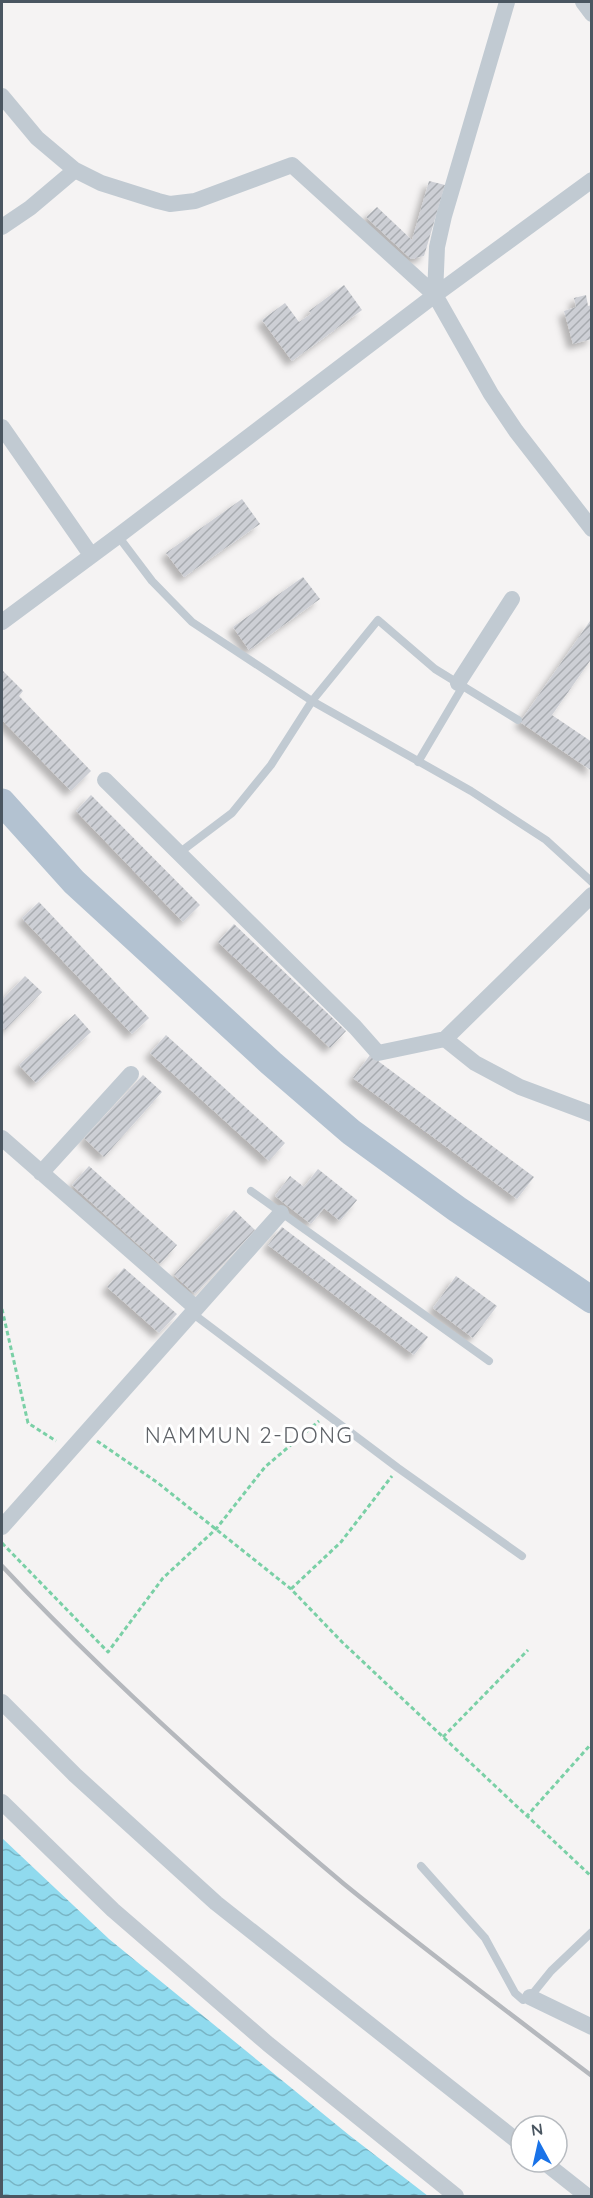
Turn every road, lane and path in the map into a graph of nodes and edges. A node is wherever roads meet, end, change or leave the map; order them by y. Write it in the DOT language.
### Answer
graph roads {
  1 [pos="507,2"];
  2 [pos="583,2"];
  3 [pos="591,14"];
  4 [pos="2,96"];
  5 [pos="75,170"];
  6 [pos="591,180"];
  7 [pos="2,227"];
  8 [pos="435,295"];
  9 [pos="2,427"];
  10 [pos="591,529"];
  11 [pos="118,536"];
  12 [pos="91,555"];
  13 [pos="512,599"];
  14 [pos="2,622"];
  15 [pos="460,684"];
  16 [pos="312,700"];
  17 [pos="518,720"];
  18 [pos="418,762"];
  19 [pos="105,780"];
  20 [pos="2,802"];
  21 [pos="178,854"];
  22 [pos="591,882"];
  23 [pos="591,895"];
  24 [pos="445,1039"];
  25 [pos="131,1074"];
  26 [pos="591,1114"];
  27 [pos="2,1138"];
  28 [pos="41,1173"];
  29 [pos="251,1191"];
  30 [pos="281,1213"];
  31 [pos="591,1300"];
  32 [pos="2,1309"];
  33 [pos="194,1310"];
  34 [pos="489,1361"];
  35 [pos="327,1413"];
  36 [pos="86,1434"];
  37 [pos="70,1450"];
  38 [pos="398,1468"];
  39 [pos="2,1527"];
  40 [pos="216,1529"];
  41 [pos="2,1543"];
  42 [pos="522,1556"];
  43 [pos="291,1589"];
  44 [pos="528,1650"];
  45 [pos="2,1702"];
  46 [pos="443,1738"];
  47 [pos="591,1743"];
  48 [pos="2,1802"];
  49 [pos="526,1817"];
  50 [pos="421,1866"];
  51 [pos="591,1876"];
  52 [pos="591,1932"];
  53 [pos="530,1997"];
  54 [pos="591,2027"];
  55 [pos="509,2135"];
  56 [pos="559,2174"];
  57 [pos="456,2196"];
  58 [pos="587,2196"];
  1 -- 8 [label="street"];
  2 -- 3 [label="street"];
  4 -- 5 [label="street"];
  5 -- 7 [label="street"];
  5 -- 8 [label="street"];
  6 -- 8 [label="street"];
  8 -- 10 [label="street"];
  8 -- 11 [label="street"];
  9 -- 12 [label="street"];
  11 -- 12 [label="street"];
  11 -- 16 [label="lane"];
  12 -- 14 [label="street"];
  13 -- 15 [label="street"];
  15 -- 16 [label="lane"];
  15 -- 17 [label="lane"];
  15 -- 18 [label="lane"];
  16 -- 18 [label="lane"];
  16 -- 21 [label="lane"];
  18 -- 22 [label="lane"];
  19 -- 21 [label="street"];
  20 -- 31 [label="main road"];
  21 -- 24 [label="street"];
  23 -- 24 [label="street"];
  24 -- 26 [label="street"];
  25 -- 28 [label="street"];
  27 -- 28 [label="street"];
  28 -- 33 [label="street"];
  29 -- 30 [label="lane"];
  30 -- 33 [label="street"];
  30 -- 34 [label="lane"];
  32 -- 37 [label="path"];
  33 -- 35 [label="lane"];
  33 -- 36 [label="street"];
  35 -- 38 [label="lane"];
  35 -- 40 [label="path"];
  36 -- 37 [label="street"];
  36 -- 40 [label="path"];
  37 -- 39 [label="street"];
  38 -- 42 [label="lane"];
  38 -- 43 [label="path"];
  40 -- 41 [label="path"];
  40 -- 43 [label="path"];
  43 -- 46 [label="path"];
  44 -- 46 [label="path"];
  45 -- 55 [label="street"];
  46 -- 49 [label="path"];
  47 -- 49 [label="path"];
  48 -- 57 [label="street"];
  49 -- 51 [label="path"];
  50 -- 53 [label="lane"];
  52 -- 53 [label="lane"];
  53 -- 54 [label="street"];
  56 -- 58 [label="street"];
}
